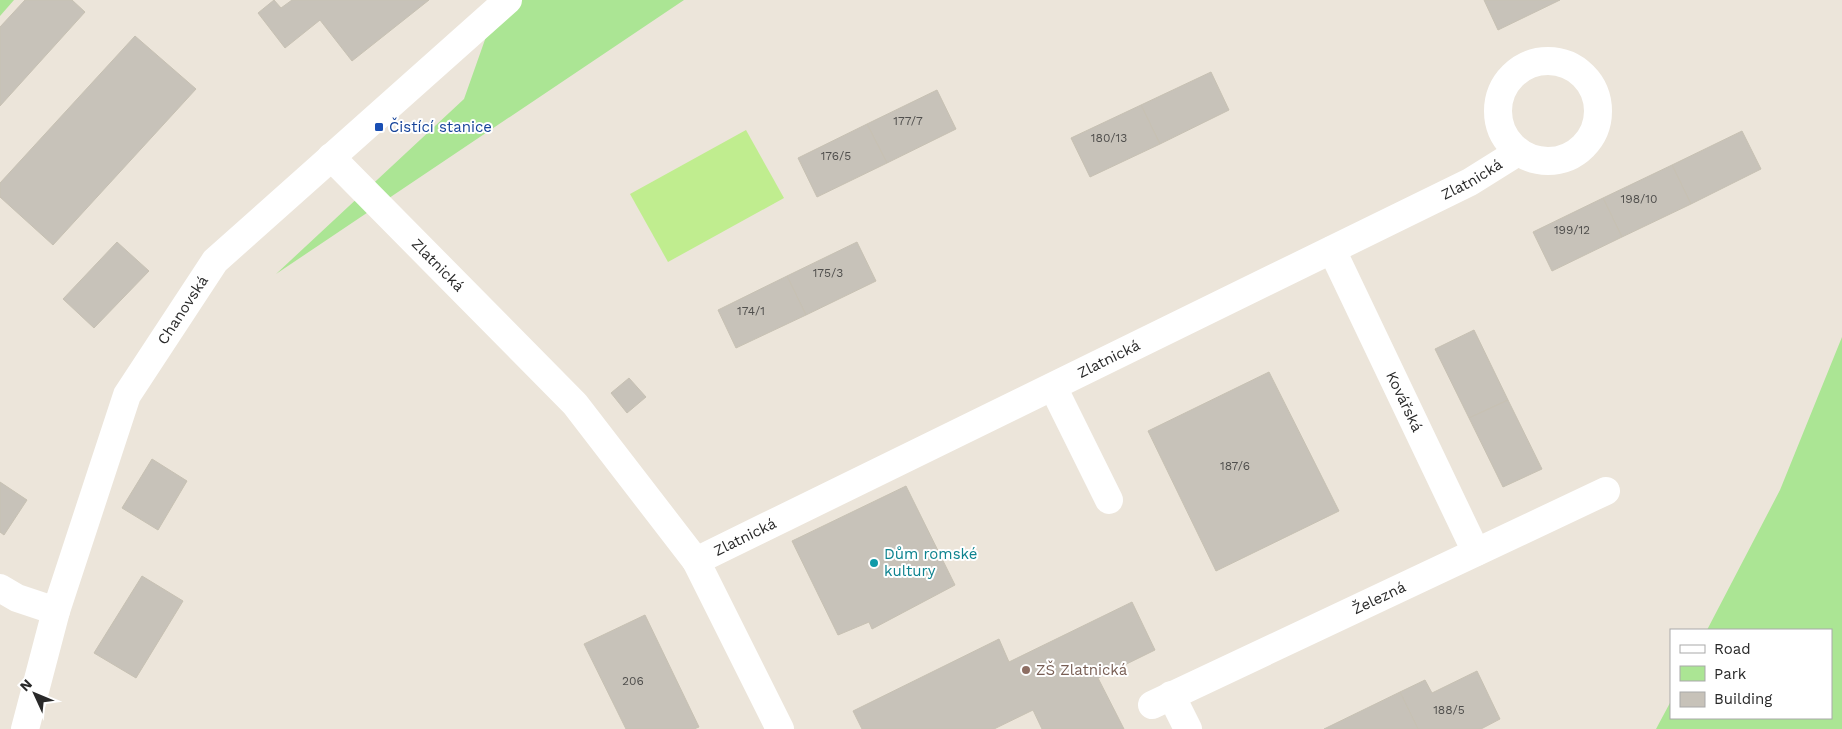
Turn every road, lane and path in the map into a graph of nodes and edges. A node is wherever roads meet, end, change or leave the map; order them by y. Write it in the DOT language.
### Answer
graph roads {
  1 [pos="508,0"];
  2 [pos="1518,152"];
  3 [pos="331,158"];
  4 [pos="1332,250"];
  5 [pos="1053,386"];
  6 [pos="1606,492"];
  7 [pos="1109,500"];
  8 [pos="1476,552"];
  9 [pos="696,561"];
  10 [pos="0,588"];
  11 [pos="56,611"];
  12 [pos="25,729"];
  13 [pos="780,729"];
  14 [pos="1188,729"];
  1 -- 3 [label="street, Chanovská"];
  2 -- 4 [label="street, Zlatnická"];
  3 -- 9 [label="street, Zlatnická"];
  3 -- 11 [label="street, Chanovská"];
  4 -- 5 [label="street, Zlatnická"];
  4 -- 8 [label="street, Kovářská"];
  5 -- 7 [label="street"];
  5 -- 9 [label="street, Zlatnická"];
  6 -- 8 [label="street, Železná"];
  8 -- 14 [label="street, Železná"];
  9 -- 13 [label="street, Zlatnická"];
  10 -- 11 [label="street"];
  11 -- 12 [label="street, Chanovská"];
}
